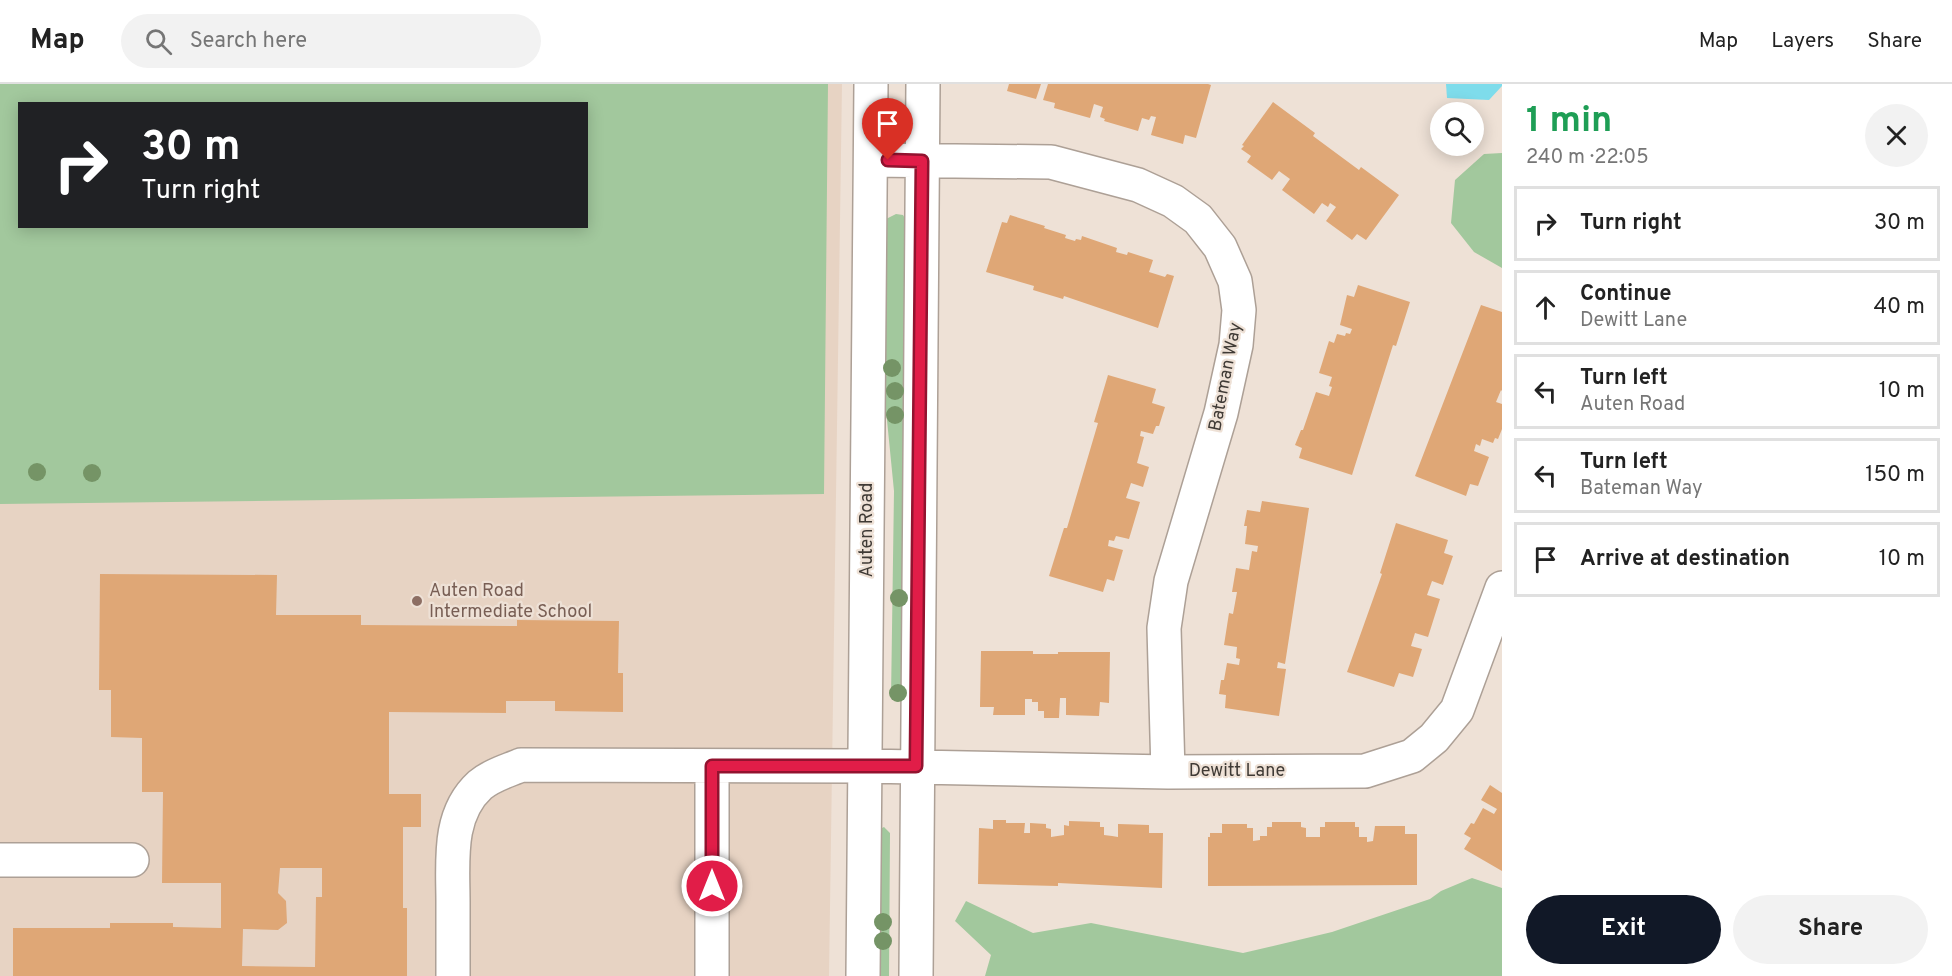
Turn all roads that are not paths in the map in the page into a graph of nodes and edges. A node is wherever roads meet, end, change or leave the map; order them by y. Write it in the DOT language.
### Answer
graph roads {
  1 [pos="871,84"];
  2 [pos="922,84"];
  3 [pos="871,160"];
  4 [pos="922,161"];
  5 [pos="1502,588"];
  6 [pos="712,766"];
  7 [pos="866,766"];
  8 [pos="916,766"];
  9 [pos="1168,772"];
  10 [pos="0,860"];
  11 [pos="132,860"];
  12 [pos="453,976"];
  13 [pos="711,976"];
  14 [pos="863,976"];
  15 [pos="916,976"];
  1 -- 3 [label="street, Auten Road"];
  2 -- 4 [label="street"];
  3 -- 4 [label="street, Bateman Way"];
  3 -- 7 [label="street, Auten Road"];
  4 -- 8 [label="street"];
  4 -- 9 [label="street, Bateman Way"];
  5 -- 9 [label="street, Dewitt Lane"];
  6 -- 7 [label="street, Dewitt Lane"];
  6 -- 12 [label="street, Dewitt Lane"];
  6 -- 13 [label="street"];
  7 -- 8 [label="street, Dewitt Lane"];
  7 -- 14 [label="street, Auten Road"];
  8 -- 9 [label="street, Dewitt Lane"];
  8 -- 15 [label="street"];
  10 -- 11 [label="street"];
}
